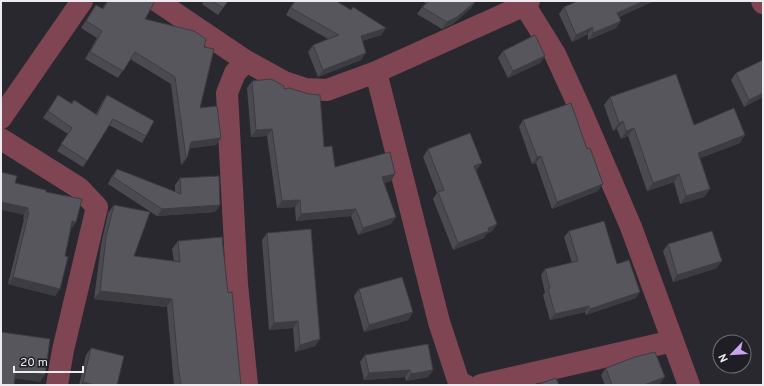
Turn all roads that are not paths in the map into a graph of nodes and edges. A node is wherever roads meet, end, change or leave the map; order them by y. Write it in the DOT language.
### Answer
graph roads {
  1 [pos="82,1"];
  2 [pos="157,1"];
  3 [pos="526,2"];
  4 [pos="246,61"];
  5 [pos="376,72"];
  6 [pos="1,118"];
  7 [pos="1,139"];
  8 [pos="672,341"];
  9 [pos="57,385"];
  10 [pos="247,385"];
  11 [pos="465,385"];
  12 [pos="481,385"];
  13 [pos="689,385"];
  1 -- 6 [label="street"];
  2 -- 4 [label="street"];
  3 -- 5 [label="street"];
  3 -- 8 [label="street"];
  4 -- 5 [label="street"];
  4 -- 10 [label="street"];
  5 -- 11 [label="street"];
  7 -- 9 [label="street"];
  8 -- 12 [label="street"];
  8 -- 13 [label="street"];
}
